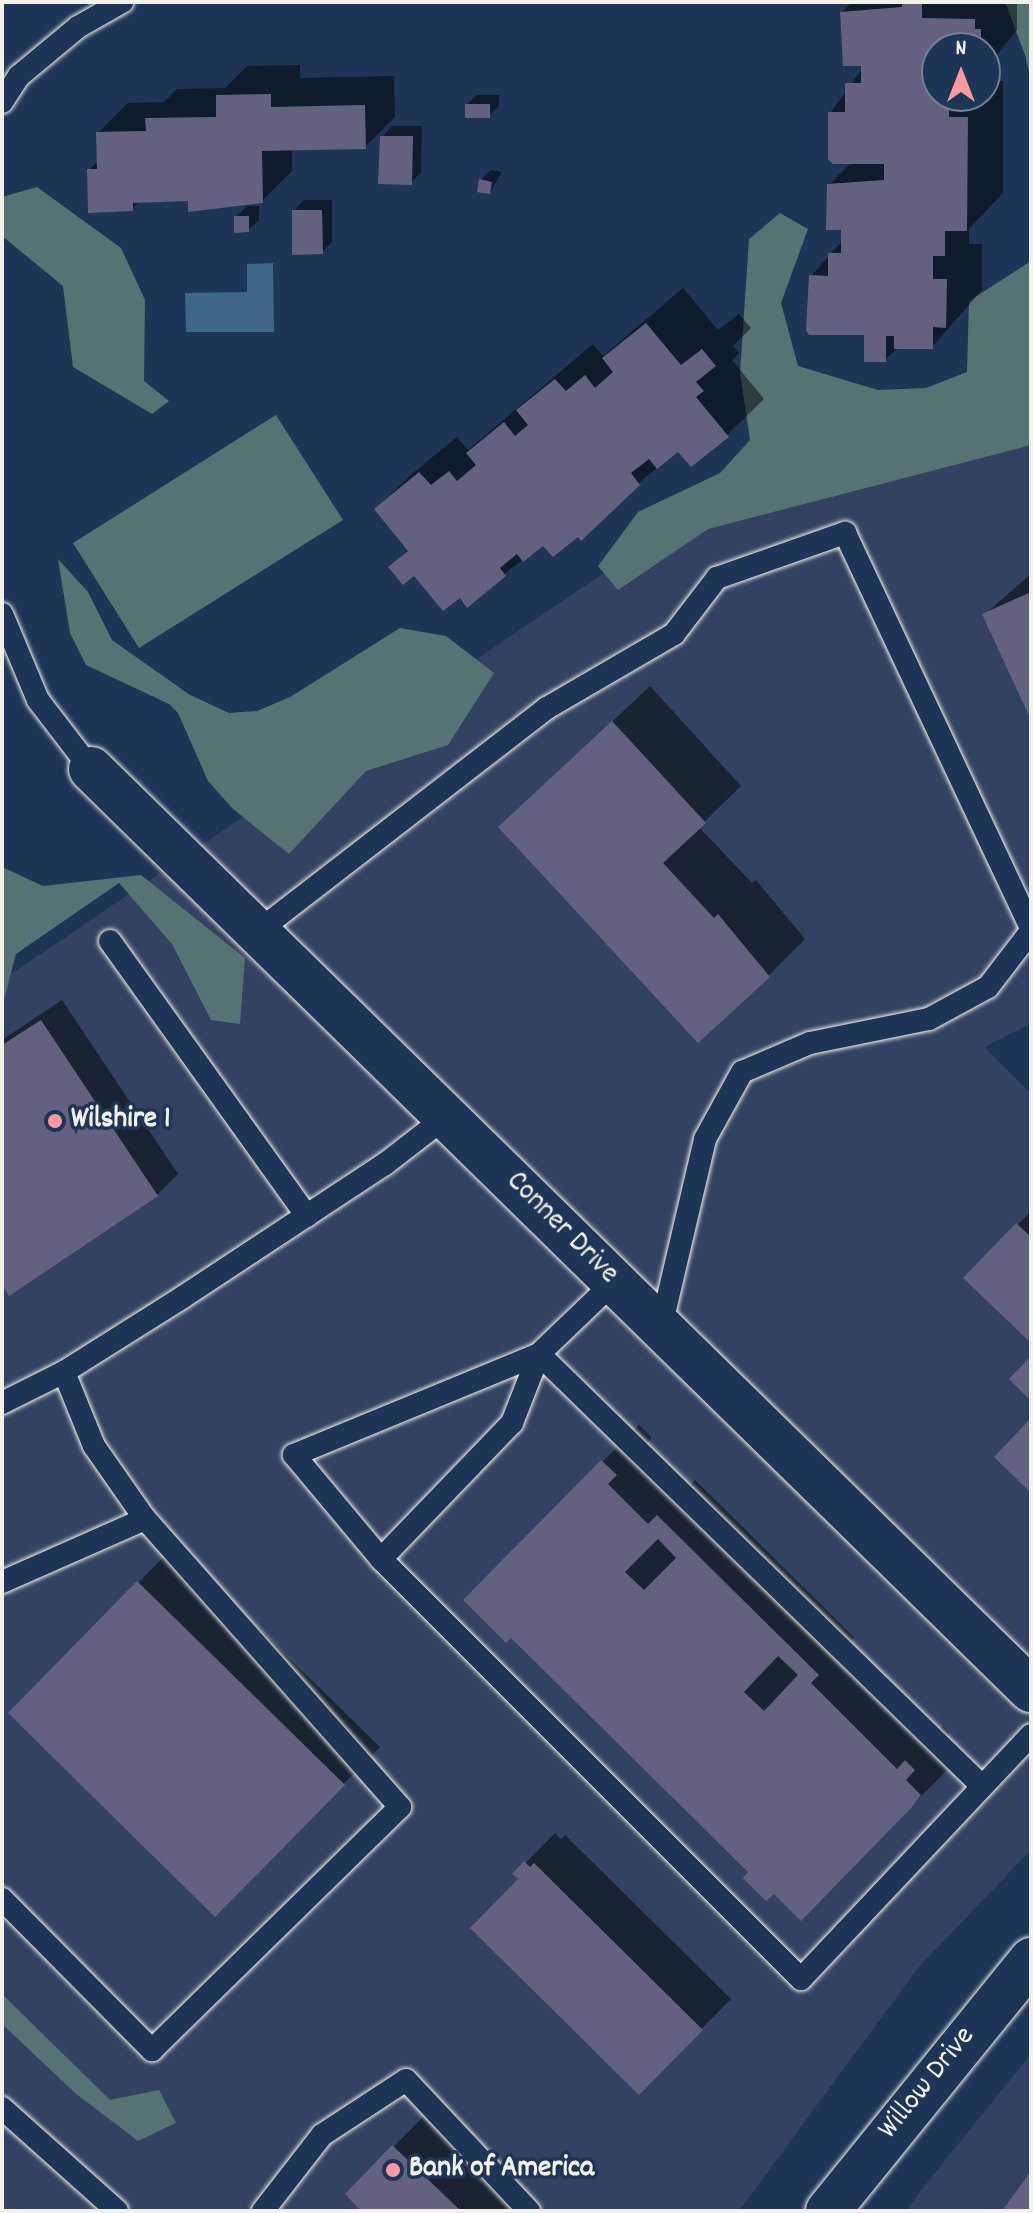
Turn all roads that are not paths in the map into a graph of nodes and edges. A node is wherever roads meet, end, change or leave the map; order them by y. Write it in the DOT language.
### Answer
graph roads {
  1 [pos="122,2"];
  2 [pos="2,102"];
  3 [pos="2,614"];
  4 [pos="91,769"];
  5 [pos="1031,930"];
  6 [pos="257,932"];
  7 [pos="110,941"];
  8 [pos="447,1116"];
  9 [pos="307,1216"];
  10 [pos="614,1282"];
  11 [pos="661,1327"];
  12 [pos="539,1354"];
  13 [pos="64,1372"];
  14 [pos="2,1403"];
  15 [pos="145,1519"];
  16 [pos="381,1559"];
  17 [pos="2,1582"];
  18 [pos="1031,1690"];
  19 [pos="1031,1735"];
  20 [pos="980,1784"];
  21 [pos="2,1899"];
  22 [pos="1031,1960"];
  23 [pos="2,2108"];
  24 [pos="117,2211"];
  25 [pos="263,2211"];
  26 [pos="529,2211"];
  27 [pos="828,2211"];
  1 -- 2 [label="lane"];
  3 -- 4 [label="lane"];
  4 -- 6 [label="street, Conner Drive"];
  5 -- 6 [label="lane"];
  5 -- 11 [label="lane"];
  6 -- 8 [label="street, Conner Drive"];
  7 -- 9 [label="lane"];
  8 -- 9 [label="lane"];
  8 -- 10 [label="street, Conner Drive"];
  9 -- 13 [label="lane"];
  10 -- 11 [label="street, Conner Drive"];
  10 -- 12 [label="lane"];
  11 -- 18 [label="street, Conner Drive"];
  12 -- 16 [label="lane"];
  12 -- 16 [label="lane"];
  12 -- 20 [label="lane"];
  13 -- 14 [label="lane"];
  13 -- 15 [label="lane"];
  15 -- 17 [label="lane"];
  15 -- 21 [label="lane"];
  16 -- 20 [label="lane"];
  19 -- 20 [label="lane"];
  22 -- 27 [label="street, Willow Drive"];
  23 -- 24 [label="lane"];
  25 -- 26 [label="lane"];
}
